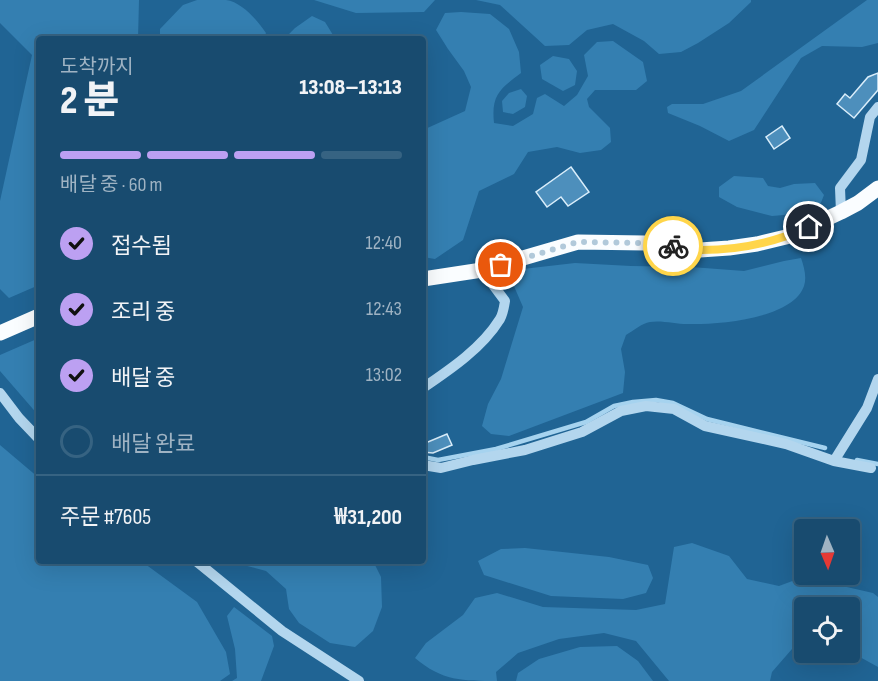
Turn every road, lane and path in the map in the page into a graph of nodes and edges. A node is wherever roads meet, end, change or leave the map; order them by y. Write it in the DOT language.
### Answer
graph roads {
  1 [pos="878,107"];
  2 [pos="878,188"];
  3 [pos="841,212"];
  4 [pos="482,270"];
  5 [pos="426,279"];
  6 [pos="36,317"];
  7 [pos="0,333"];
  8 [pos="878,379"];
  9 [pos="426,386"];
  10 [pos="0,393"];
  11 [pos="36,436"];
  12 [pos="834,460"];
  13 [pos="426,466"];
  14 [pos="871,468"];
  15 [pos="200,564"];
  16 [pos="359,681"];
  1 -- 3 [label="lane"];
  2 -- 3 [label="main road"];
  3 -- 4 [label="main road"];
  4 -- 5 [label="main road"];
  4 -- 9 [label="lane"];
  6 -- 7 [label="main road"];
  8 -- 12 [label="lane"];
  10 -- 11 [label="lane"];
  12 -- 13 [label="lane"];
  12 -- 14 [label="lane"];
  15 -- 16 [label="lane"];
}
